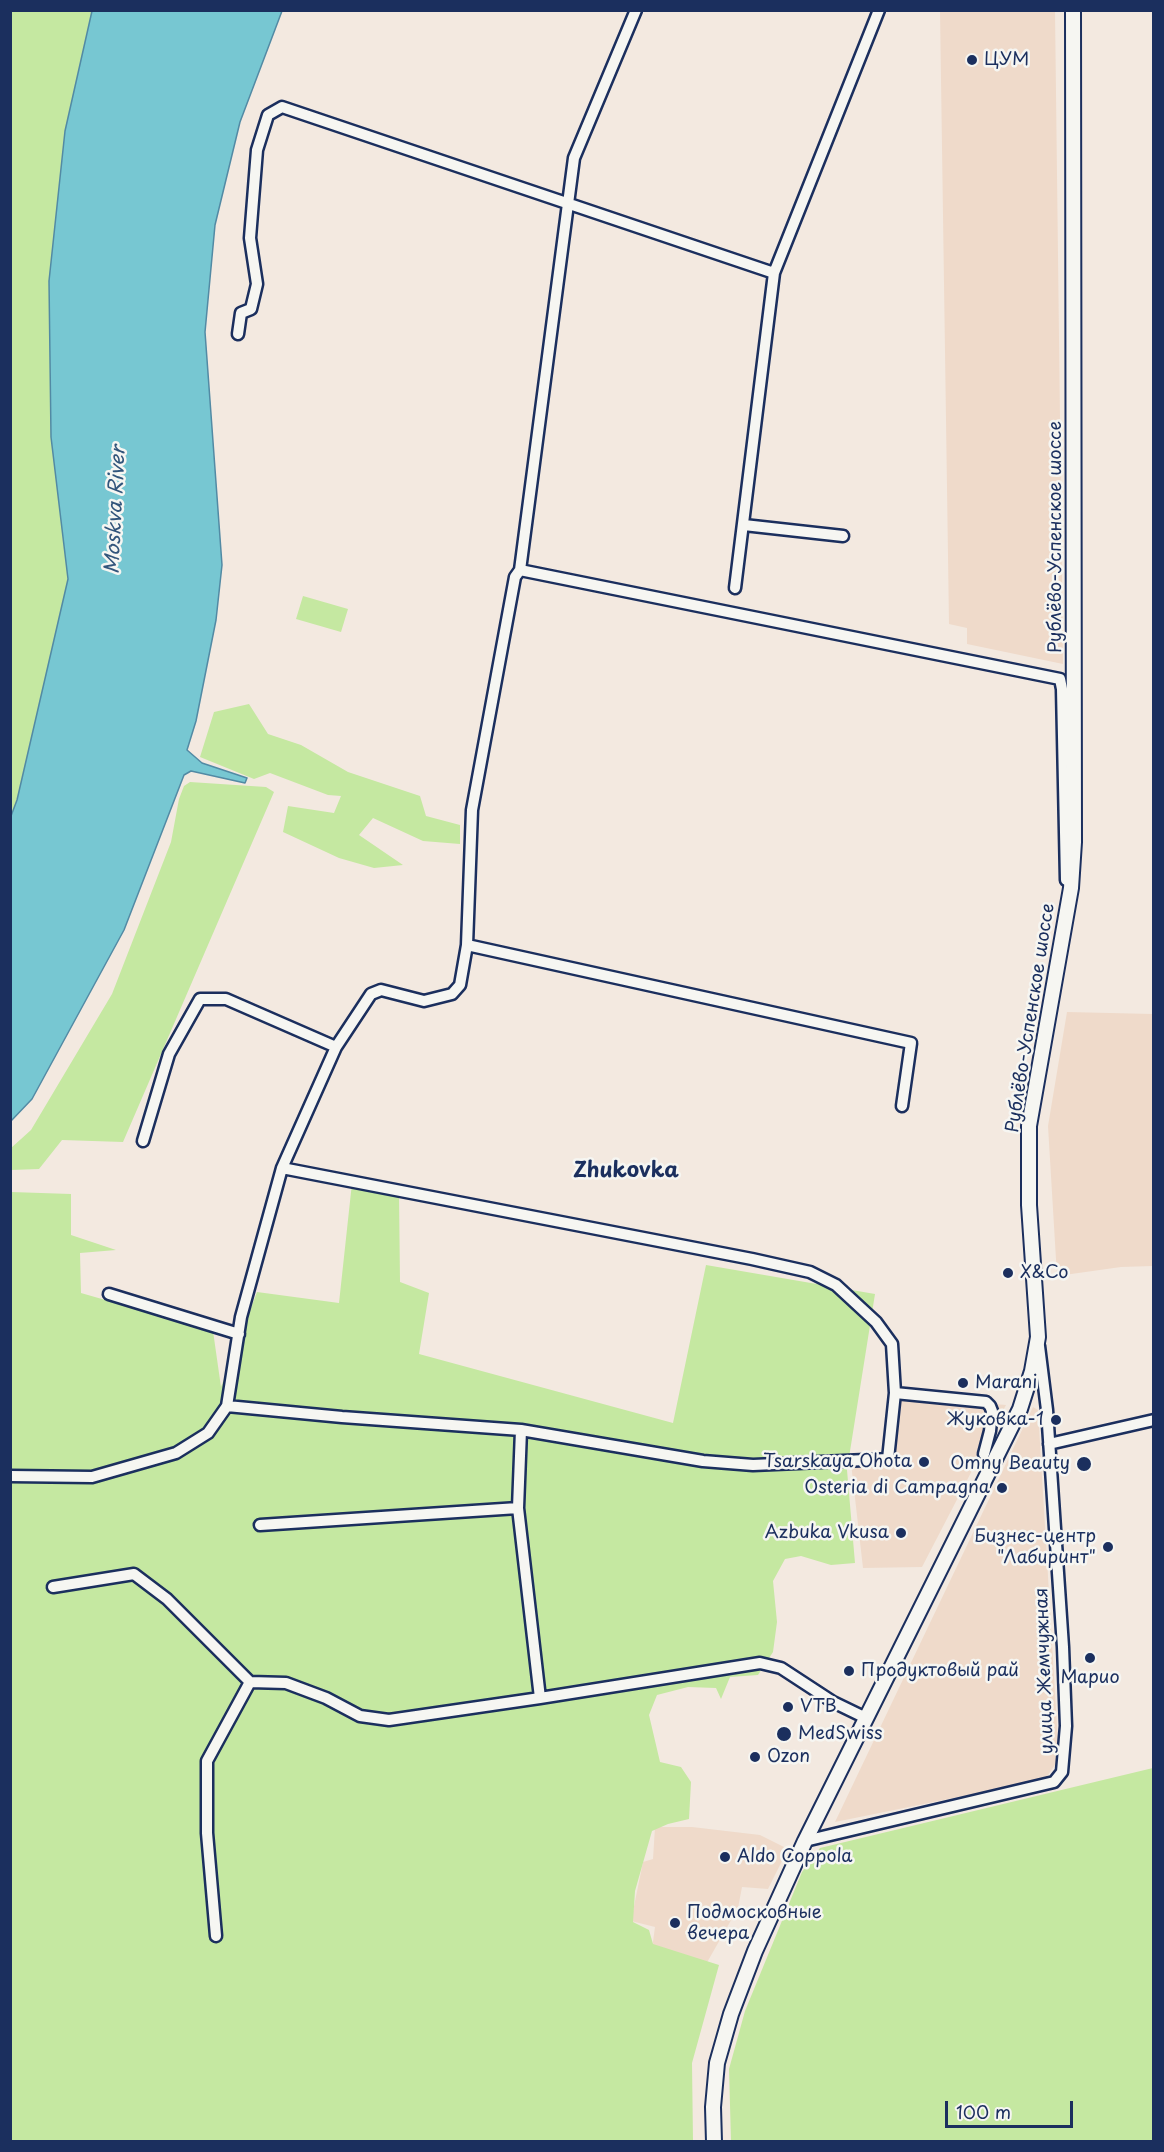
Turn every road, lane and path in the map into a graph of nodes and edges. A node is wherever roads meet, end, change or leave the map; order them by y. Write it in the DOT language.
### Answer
graph roads {
  1 [pos="636,10"];
  2 [pos="879,10"];
  3 [pos="1072,10"];
  4 [pos="568,203"];
  5 [pos="774,273"];
  6 [pos="238,334"];
  7 [pos="744,525"];
  8 [pos="843,536"];
  9 [pos="520,570"];
  10 [pos="735,588"];
  11 [pos="1066,916"];
  12 [pos="467,945"];
  13 [pos="336,1047"];
  14 [pos="902,1106"];
  15 [pos="143,1141"];
  16 [pos="282,1168"];
  17 [pos="109,1294"];
  18 [pos="238,1334"];
  19 [pos="1038,1337"];
  20 [pos="895,1393"];
  21 [pos="227,1406"];
  22 [pos="1154,1420"];
  23 [pos="521,1430"];
  24 [pos="1049,1444"];
  25 [pos="1002,1446"];
  26 [pos="10,1476"];
  27 [pos="518,1508"];
  28 [pos="260,1525"];
  29 [pos="53,1587"];
  30 [pos="250,1682"];
  31 [pos="540,1698"];
  32 [pos="866,1718"];
  33 [pos="806,1841"];
  34 [pos="216,1936"];
  35 [pos="714,2142"];
  1 -- 4 [label="street"];
  2 -- 5 [label="street"];
  3 -- 11 [label="main road, Рублёво-Успенское шоссе"];
  4 -- 5 [label="street"];
  4 -- 6 [label="street"];
  4 -- 9 [label="street"];
  5 -- 7 [label="street"];
  7 -- 8 [label="street"];
  7 -- 10 [label="street"];
  9 -- 11 [label="street"];
  9 -- 12 [label="street"];
  11 -- 19 [label="main road, Рублёво-Успенское шоссе"];
  12 -- 13 [label="street"];
  12 -- 14 [label="street"];
  13 -- 15 [label="street"];
  13 -- 16 [label="street"];
  16 -- 18 [label="street"];
  16 -- 20 [label="street"];
  17 -- 18 [label="street"];
  18 -- 21 [label="street"];
  19 -- 24 [label="street, улица Жемчужная"];
  19 -- 25 [label="main road, Рублёво-Успенское шоссе"];
  20 -- 23 [label="street"];
  20 -- 25 [label="street"];
  21 -- 23 [label="street"];
  21 -- 26 [label="street"];
  22 -- 24 [label="street"];
  23 -- 27 [label="street"];
  24 -- 33 [label="street, улица Жемчужная"];
  25 -- 32 [label="main road, Рублёво-Успенское шоссе"];
  27 -- 28 [label="street"];
  27 -- 31 [label="street"];
  29 -- 30 [label="street"];
  30 -- 31 [label="street"];
  30 -- 34 [label="street"];
  31 -- 32 [label="street"];
  32 -- 33 [label="main road, Рублёво-Успенское шоссе"];
  33 -- 35 [label="main road, Рублёво-Успенское шоссе"];
}
